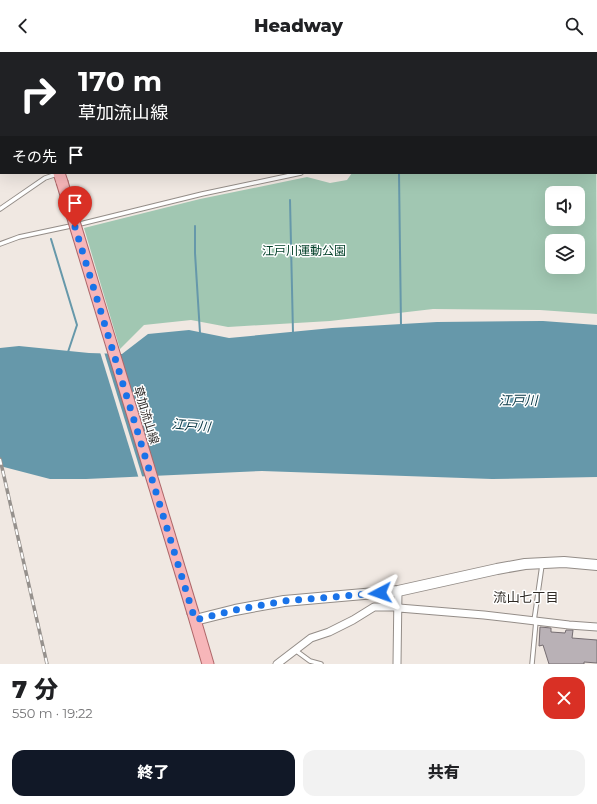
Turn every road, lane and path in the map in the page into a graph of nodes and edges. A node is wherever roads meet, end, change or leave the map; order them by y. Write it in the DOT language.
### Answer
graph roads {
  1 [pos="296,174"];
  2 [pos="61,176"];
  3 [pos="0,209"];
  4 [pos="0,244"];
  5 [pos="542,563"];
  6 [pos="597,565"];
  7 [pos="398,591"];
  8 [pos="399,607"];
  9 [pos="194,616"];
  10 [pos="535,621"];
  11 [pos="597,627"];
  12 [pos="295,650"];
  13 [pos="310,662"];
  14 [pos="208,664"];
  15 [pos="278,664"];
  16 [pos="321,664"];
  17 [pos="397,664"];
  18 [pos="532,664"];
  1 -- 4 [label="lane"];
  2 -- 3 [label="lane"];
  2 -- 9 [label="main road, 草加流山線, bridge"];
  5 -- 6 [label="street"];
  5 -- 7 [label="street"];
  5 -- 10 [label="lane"];
  7 -- 8 [label="street"];
  7 -- 9 [label="street"];
  8 -- 10 [label="street"];
  8 -- 12 [label="street"];
  8 -- 17 [label="street"];
  9 -- 14 [label="main road, 草加流山線"];
  10 -- 11 [label="street"];
  10 -- 18 [label="lane"];
  12 -- 13 [label="lane"];
  12 -- 15 [label="street"];
  13 -- 16 [label="lane"];
}
